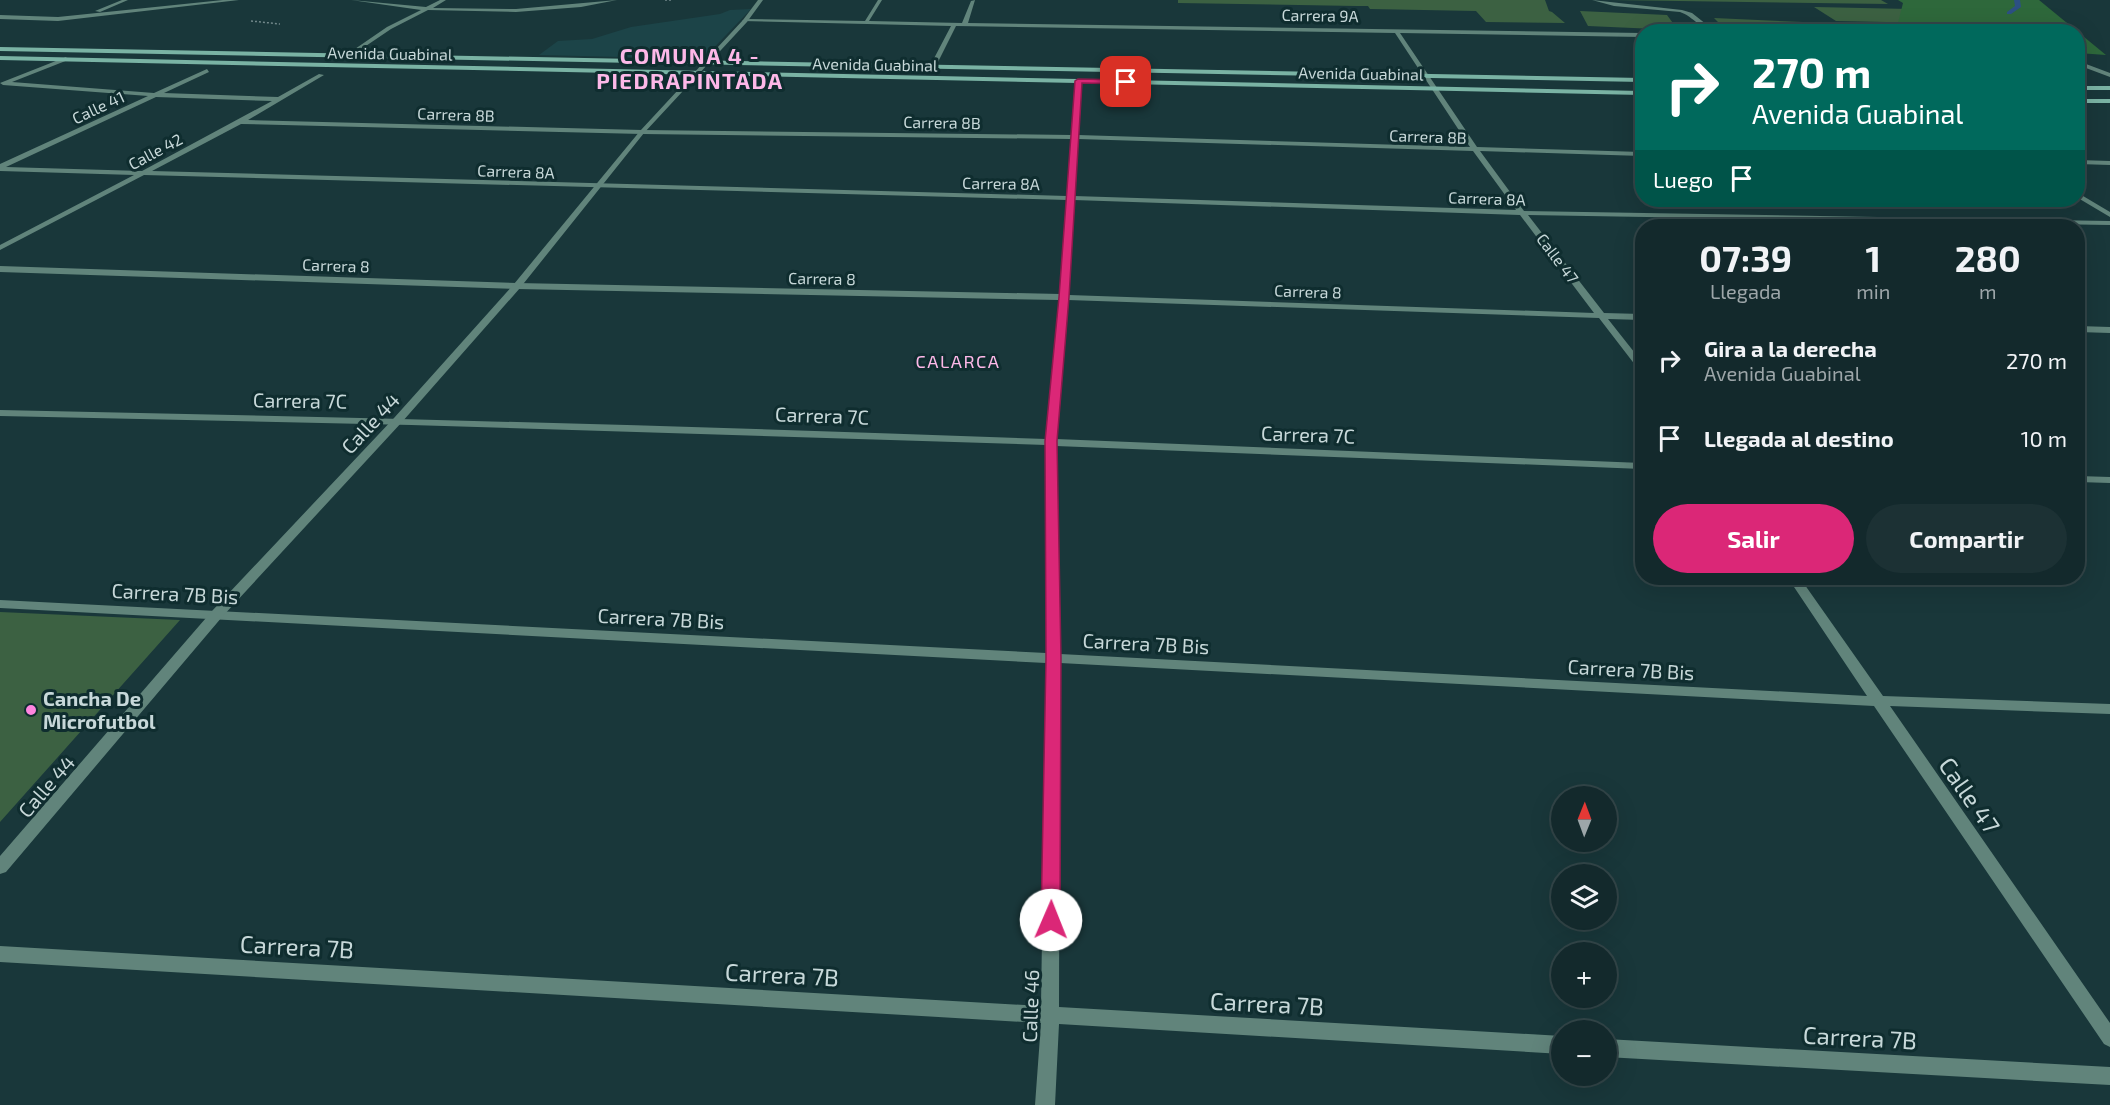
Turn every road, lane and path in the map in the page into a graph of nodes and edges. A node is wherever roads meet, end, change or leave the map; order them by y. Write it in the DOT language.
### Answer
graph roads {
  1 [pos="126,0"];
  2 [pos="237,0"];
  3 [pos="353,0"];
  4 [pos="444,0"];
  5 [pos="555,0"];
  6 [pos="615,0"];
  7 [pos="665,0"];
  8 [pos="671,0"];
  9 [pos="880,0"];
  10 [pos="1594,0"];
  11 [pos="973,1"];
  12 [pos="759,2"];
  13 [pos="421,10"];
  14 [pos="530,12"];
  15 [pos="0,17"];
  16 [pos="83,17"];
  17 [pos="745,21"];
  18 [pos="867,21"];
  19 [pos="955,23"];
  20 [pos="965,23"];
  21 [pos="1703,24"];
  22 [pos="1396,30"];
  23 [pos="1635,35"];
  24 [pos="0,49"];
  25 [pos="354,52"];
  26 [pos="0,58"];
  27 [pos="66,60"];
  28 [pos="705,63"];
  29 [pos="933,66"];
  30 [pos="2085,66"];
  31 [pos="207,71"];
  32 [pos="694,74"];
  33 [pos="321,75"];
  34 [pos="1424,75"];
  35 [pos="2110,75"];
  36 [pos="1635,80"];
  37 [pos="1078,81"];
  38 [pos="2,84"];
  39 [pos="1433,88"];
  40 [pos="2085,88"];
  41 [pos="2110,88"];
  42 [pos="1635,93"];
  43 [pos="155,95"];
  44 [pos="279,99"];
  45 [pos="2085,101"];
  46 [pos="2110,101"];
  47 [pos="240,122"];
  48 [pos="642,132"];
  49 [pos="1073,137"];
  50 [pos="1479,151"];
  51 [pos="1635,154"];
  52 [pos="2085,162"];
  53 [pos="2110,163"];
  54 [pos="0,168"];
  55 [pos="142,174"];
  56 [pos="597,186"];
  57 [pos="1070,198"];
  58 [pos="2085,199"];
  59 [pos="1524,213"];
  60 [pos="2110,215"];
  61 [pos="1876,219"];
  62 [pos="2085,223"];
  63 [pos="2110,223"];
  64 [pos="0,248"];
  65 [pos="0,269"];
  66 [pos="517,286"];
  67 [pos="1064,297"];
  68 [pos="1602,316"];
  69 [pos="1635,317"];
  70 [pos="2085,329"];
  71 [pos="2110,330"];
  72 [pos="1635,359"];
  73 [pos="0,413"];
  74 [pos="399,420"];
  75 [pos="1051,441"];
  76 [pos="1635,466"];
  77 [pos="2085,479"];
  78 [pos="2110,480"];
  79 [pos="1799,585"];
  80 [pos="0,604"];
  81 [pos="217,614"];
  82 [pos="1053,658"];
  83 [pos="1877,701"];
  84 [pos="2110,709"];
  85 [pos="0,867"];
  86 [pos="0,954"];
  87 [pos="1050,1016"];
  88 [pos="2110,1038"];
  89 [pos="1551,1044"];
  90 [pos="1617,1049"];
  91 [pos="2110,1076"];
  92 [pos="1045,1105"];
  1 -- 16 [label="street"];
  2 -- 16 [label="street"];
  3 -- 13 [label="street"];
  4 -- 13 [label="street"];
  5 -- 14 [label="street"];
  6 -- 14 [label="street"];
  7 -- 8 [label="path"];
  9 -- 18 [label="street"];
  10 -- 21 [label="street"];
  11 -- 20 [label="street"];
  12 -- 17 [label="street, Calle 44"];
  13 -- 14 [label="street"];
  13 -- 25 [label="street"];
  15 -- 16 [label="street"];
  17 -- 18 [label="street, Carrera 9A"];
  17 -- 28 [label="street, Calle 44"];
  18 -- 19 [label="street, Carrera 9A"];
  19 -- 20 [label="street, Carrera 9A"];
  19 -- 29 [label="street"];
  20 -- 22 [label="street, Carrera 9A"];
  22 -- 23 [label="street, Carrera 9A"];
  22 -- 34 [label="street"];
  24 -- 28 [label="main road, Avenida Guabinal"];
  26 -- 27 [label="main road, Avenida Guabinal"];
  27 -- 32 [label="main road, Avenida Guabinal"];
  27 -- 38 [label="street"];
  28 -- 29 [label="main road, Avenida Guabinal"];
  28 -- 32 [label="street, Calle 44"];
  29 -- 34 [label="main road, Avenida Guabinal"];
  30 -- 35 [label="street"];
  31 -- 43 [label="street, Calle 41"];
  32 -- 37 [label="main road, Avenida Guabinal"];
  32 -- 48 [label="street, Calle 44"];
  33 -- 44 [label="street, Calle 42"];
  34 -- 36 [label="main road, Avenida Guabinal"];
  34 -- 39 [label="street"];
  37 -- 39 [label="main road, Avenida Guabinal"];
  37 -- 49 [label="street, Calle 46"];
  38 -- 43 [label="street"];
  39 -- 42 [label="main road, Avenida Guabinal"];
  39 -- 50 [label="street, Calle 47"];
  40 -- 41 [label="main road"];
  43 -- 44 [label="street"];
  43 -- 54 [label="street, Calle 41"];
  44 -- 47 [label="street, Calle 42"];
  45 -- 46 [label="main road"];
  47 -- 48 [label="street, Carrera 8B"];
  47 -- 55 [label="street, Calle 42"];
  48 -- 49 [label="street, Carrera 8B"];
  48 -- 56 [label="street, Calle 44"];
  49 -- 50 [label="street, Carrera 8B"];
  49 -- 57 [label="street, Calle 46"];
  50 -- 51 [label="street, Carrera 8B"];
  50 -- 59 [label="street, Calle 47"];
  52 -- 53 [label="street"];
  54 -- 55 [label="street, Carrera 8A"];
  55 -- 56 [label="street, Carrera 8A"];
  55 -- 64 [label="street, Calle 42"];
  56 -- 57 [label="street, Carrera 8A"];
  56 -- 66 [label="street, Calle 44"];
  57 -- 59 [label="street, Carrera 8A"];
  57 -- 67 [label="street, Calle 46"];
  58 -- 60 [label="street"];
  59 -- 61 [label="street, Carrera 8A"];
  59 -- 68 [label="street, Calle 47"];
  62 -- 63 [label="street, Carrera 8A"];
  65 -- 66 [label="street, Carrera 8"];
  66 -- 67 [label="street, Carrera 8"];
  66 -- 74 [label="street, Calle 44"];
  67 -- 68 [label="street, Carrera 8"];
  67 -- 75 [label="street, Calle 46"];
  68 -- 69 [label="street, Carrera 8"];
  68 -- 72 [label="street, Calle 47"];
  70 -- 71 [label="street"];
  73 -- 74 [label="street, Carrera 7C"];
  74 -- 75 [label="street, Carrera 7C"];
  74 -- 81 [label="street, Calle 44"];
  75 -- 76 [label="street, Carrera 7C"];
  75 -- 82 [label="street, Calle 46"];
  77 -- 78 [label="street"];
  79 -- 83 [label="street, Calle 47"];
  80 -- 81 [label="street, Carrera 7B Bis"];
  81 -- 82 [label="street, Carrera 7B Bis"];
  81 -- 85 [label="street, Calle 44"];
  82 -- 83 [label="street, Carrera 7B Bis"];
  82 -- 87 [label="street, Calle 46"];
  83 -- 84 [label="street, Carrera 7B Bis"];
  83 -- 88 [label="street, Calle 47"];
  86 -- 87 [label="street, Carrera 7B"];
  87 -- 89 [label="street, Carrera 7B"];
  87 -- 92 [label="street, Calle 46"];
  90 -- 91 [label="street, Carrera 7B"];
}
